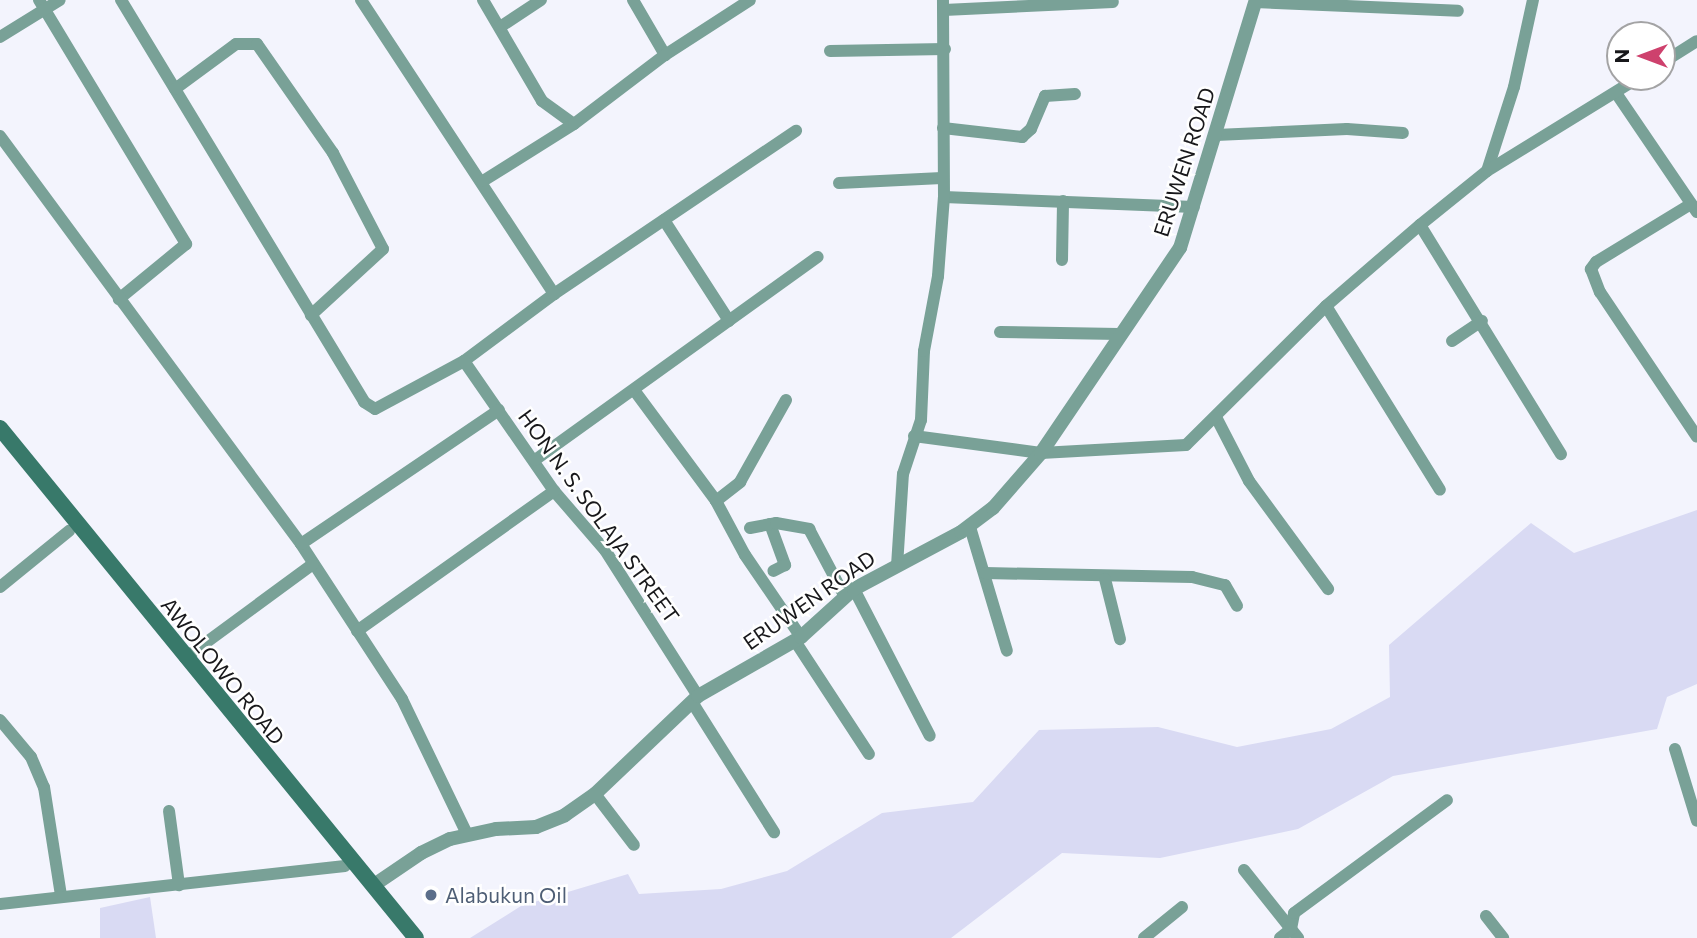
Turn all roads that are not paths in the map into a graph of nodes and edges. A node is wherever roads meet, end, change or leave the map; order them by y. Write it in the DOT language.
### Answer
graph roads {
  1 [pos="60,0"];
  2 [pos="121,0"];
  3 [pos="361,0"];
  4 [pos="483,0"];
  5 [pos="541,0"];
  6 [pos="634,0"];
  7 [pos="750,0"];
  8 [pos="1533,0"];
  9 [pos="1255,1"];
  10 [pos="1113,2"];
  11 [pos="41,5"];
  12 [pos="943,5"];
  13 [pos="1458,11"];
  14 [pos="499,27"];
  15 [pos="0,37"];
  16 [pos="1697,41"];
  17 [pos="945,49"];
  18 [pos="830,51"];
  19 [pos="1676,54"];
  20 [pos="665,55"];
  21 [pos="175,89"];
  22 [pos="1619,91"];
  23 [pos="1616,93"];
  24 [pos="1075,94"];
  25 [pos="548,109"];
  26 [pos="574,124"];
  27 [pos="943,128"];
  28 [pos="796,131"];
  29 [pos="1403,133"];
  30 [pos="1216,135"];
  31 [pos="0,136"];
  32 [pos="553,137"];
  33 [pos="1487,171"];
  34 [pos="942,178"];
  35 [pos="483,181"];
  36 [pos="839,183"];
  37 [pos="944,197"];
  38 [pos="1063,201"];
  39 [pos="1194,207"];
  40 [pos="1694,208"];
  41 [pos="664,220"];
  42 [pos="1420,225"];
  43 [pos="818,257"];
  44 [pos="1062,260"];
  45 [pos="554,294"];
  46 [pos="119,299"];
  47 [pos="1326,306"];
  48 [pos="311,315"];
  49 [pos="729,321"];
  50 [pos="1482,321"];
  51 [pos="1000,332"];
  52 [pos="1119,334"];
  53 [pos="1452,341"];
  54 [pos="464,361"];
  55 [pos="634,390"];
  56 [pos="786,400"];
  57 [pos="499,410"];
  58 [pos="1216,417"];
  59 [pos="0,428"];
  60 [pos="914,436"];
  61 [pos="1697,438"];
  62 [pos="0,445"];
  63 [pos="1041,453"];
  64 [pos="1561,454"];
  65 [pos="535,460"];
  66 [pos="1440,490"];
  67 [pos="554,491"];
  68 [pos="716,501"];
  69 [pos="769,524"];
  70 [pos="970,527"];
  71 [pos="750,528"];
  72 [pos="69,531"];
  73 [pos="301,544"];
  74 [pos="313,564"];
  75 [pos="897,566"];
  76 [pos="773,571"];
  77 [pos="985,573"];
  78 [pos="1105,579"];
  79 [pos="0,587"];
  80 [pos="1328,589"];
  81 [pos="849,593"];
  82 [pos="1237,606"];
  83 [pos="357,631"];
  84 [pos="798,639"];
  85 [pos="1120,639"];
  86 [pos="1007,651"];
  87 [pos="185,658"];
  88 [pos="695,699"];
  89 [pos="0,720"];
  90 [pos="930,736"];
  91 [pos="1675,749"];
  92 [pos="869,754"];
  93 [pos="595,794"];
  94 [pos="1447,800"];
  95 [pos="169,811"];
  96 [pos="1697,821"];
  97 [pos="774,832"];
  98 [pos="467,834"];
  99 [pos="634,845"];
  100 [pos="345,866"];
  101 [pos="1244,870"];
  102 [pos="179,885"];
  103 [pos="374,885"];
  104 [pos="61,896"];
  105 [pos="0,904"];
  106 [pos="1182,908"];
  107 [pos="1486,916"];
  108 [pos="1295,934"];
  109 [pos="407,938"];
  110 [pos="416,938"];
  111 [pos="1144,938"];
  112 [pos="1280,938"];
  113 [pos="1503,938"];
  1 -- 11 [label="street"];
  2 -- 21 [label="street"];
  3 -- 35 [label="street"];
  4 -- 14 [label="street"];
  5 -- 14 [label="street"];
  6 -- 20 [label="street"];
  7 -- 20 [label="street"];
  8 -- 33 [label="street"];
  9 -- 13 [label="street"];
  9 -- 30 [label="street, ERUWEN ROAD"];
  10 -- 12 [label="street"];
  11 -- 15 [label="street"];
  11 -- 46 [label="street"];
  12 -- 17 [label="street"];
  14 -- 25 [label="street"];
  16 -- 19 [label="street"];
  17 -- 18 [label="street"];
  17 -- 27 [label="street"];
  20 -- 26 [label="street"];
  21 -- 48 [label="street"];
  21 -- 48 [label="street"];
  22 -- 23 [label="street"];
  23 -- 33 [label="street"];
  23 -- 40 [label="street"];
  24 -- 27 [label="street"];
  25 -- 26 [label="street"];
  25 -- 32 [label="street"];
  26 -- 32 [label="street"];
  27 -- 34 [label="street"];
  28 -- 41 [label="street"];
  29 -- 30 [label="street"];
  30 -- 39 [label="street, ERUWEN ROAD"];
  31 -- 46 [label="street"];
  32 -- 35 [label="street"];
  33 -- 42 [label="street"];
  34 -- 36 [label="street"];
  34 -- 37 [label="street"];
  35 -- 45 [label="street"];
  37 -- 38 [label="street"];
  37 -- 60 [label="street"];
  38 -- 39 [label="street"];
  38 -- 44 [label="street"];
  39 -- 52 [label="street, ERUWEN ROAD"];
  40 -- 61 [label="street"];
  41 -- 45 [label="street"];
  41 -- 49 [label="street"];
  42 -- 47 [label="street"];
  42 -- 50 [label="street"];
  43 -- 49 [label="street"];
  45 -- 54 [label="street"];
  46 -- 73 [label="street"];
  47 -- 58 [label="street"];
  47 -- 66 [label="street"];
  48 -- 54 [label="street"];
  49 -- 55 [label="street"];
  50 -- 53 [label="street"];
  50 -- 64 [label="street"];
  51 -- 52 [label="street"];
  52 -- 63 [label="street, ERUWEN ROAD"];
  54 -- 57 [label="street, HON N. S. SOLAJA STREET"];
  55 -- 65 [label="street"];
  55 -- 68 [label="street"];
  56 -- 68 [label="street"];
  57 -- 65 [label="street, HON N. S. SOLAJA STREET"];
  57 -- 73 [label="street"];
  58 -- 63 [label="street"];
  58 -- 80 [label="street"];
  59 -- 87 [label="main road, AWOLOWO ROAD"];
  60 -- 63 [label="street"];
  60 -- 75 [label="street"];
  62 -- 72 [label="main road, AWOLOWO ROAD"];
  63 -- 70 [label="street, ERUWEN ROAD"];
  65 -- 67 [label="street, HON N. S. SOLAJA STREET"];
  67 -- 83 [label="street"];
  67 -- 88 [label="street, HON N. S. SOLAJA STREET"];
  68 -- 84 [label="street"];
  69 -- 71 [label="street"];
  69 -- 76 [label="street"];
  69 -- 81 [label="street"];
  70 -- 75 [label="street, ERUWEN ROAD"];
  70 -- 77 [label="street"];
  72 -- 79 [label="street"];
  72 -- 100 [label="main road, AWOLOWO ROAD"];
  73 -- 74 [label="street"];
  74 -- 83 [label="street"];
  74 -- 87 [label="street"];
  75 -- 81 [label="street, ERUWEN ROAD"];
  77 -- 78 [label="street"];
  77 -- 86 [label="street"];
  78 -- 82 [label="street"];
  78 -- 85 [label="street"];
  81 -- 84 [label="street, ERUWEN ROAD"];
  81 -- 90 [label="street"];
  83 -- 98 [label="street"];
  84 -- 88 [label="street, ERUWEN ROAD"];
  84 -- 92 [label="street"];
  87 -- 103 [label="main road, AWOLOWO ROAD"];
  88 -- 93 [label="street, ERUWEN ROAD"];
  88 -- 97 [label="street, HON N. S. SOLAJA STREET"];
  89 -- 104 [label="street"];
  91 -- 96 [label="street"];
  93 -- 98 [label="street, ERUWEN ROAD"];
  93 -- 99 [label="street"];
  94 -- 108 [label="street"];
  95 -- 102 [label="street"];
  98 -- 103 [label="street, ERUWEN ROAD"];
  100 -- 102 [label="street"];
  100 -- 109 [label="main road, AWOLOWO ROAD"];
  101 -- 108 [label="street"];
  102 -- 104 [label="street"];
  103 -- 110 [label="main road, AWOLOWO ROAD"];
  104 -- 105 [label="street"];
  106 -- 111 [label="street"];
  107 -- 113 [label="street"];
  108 -- 112 [label="street"];
}
